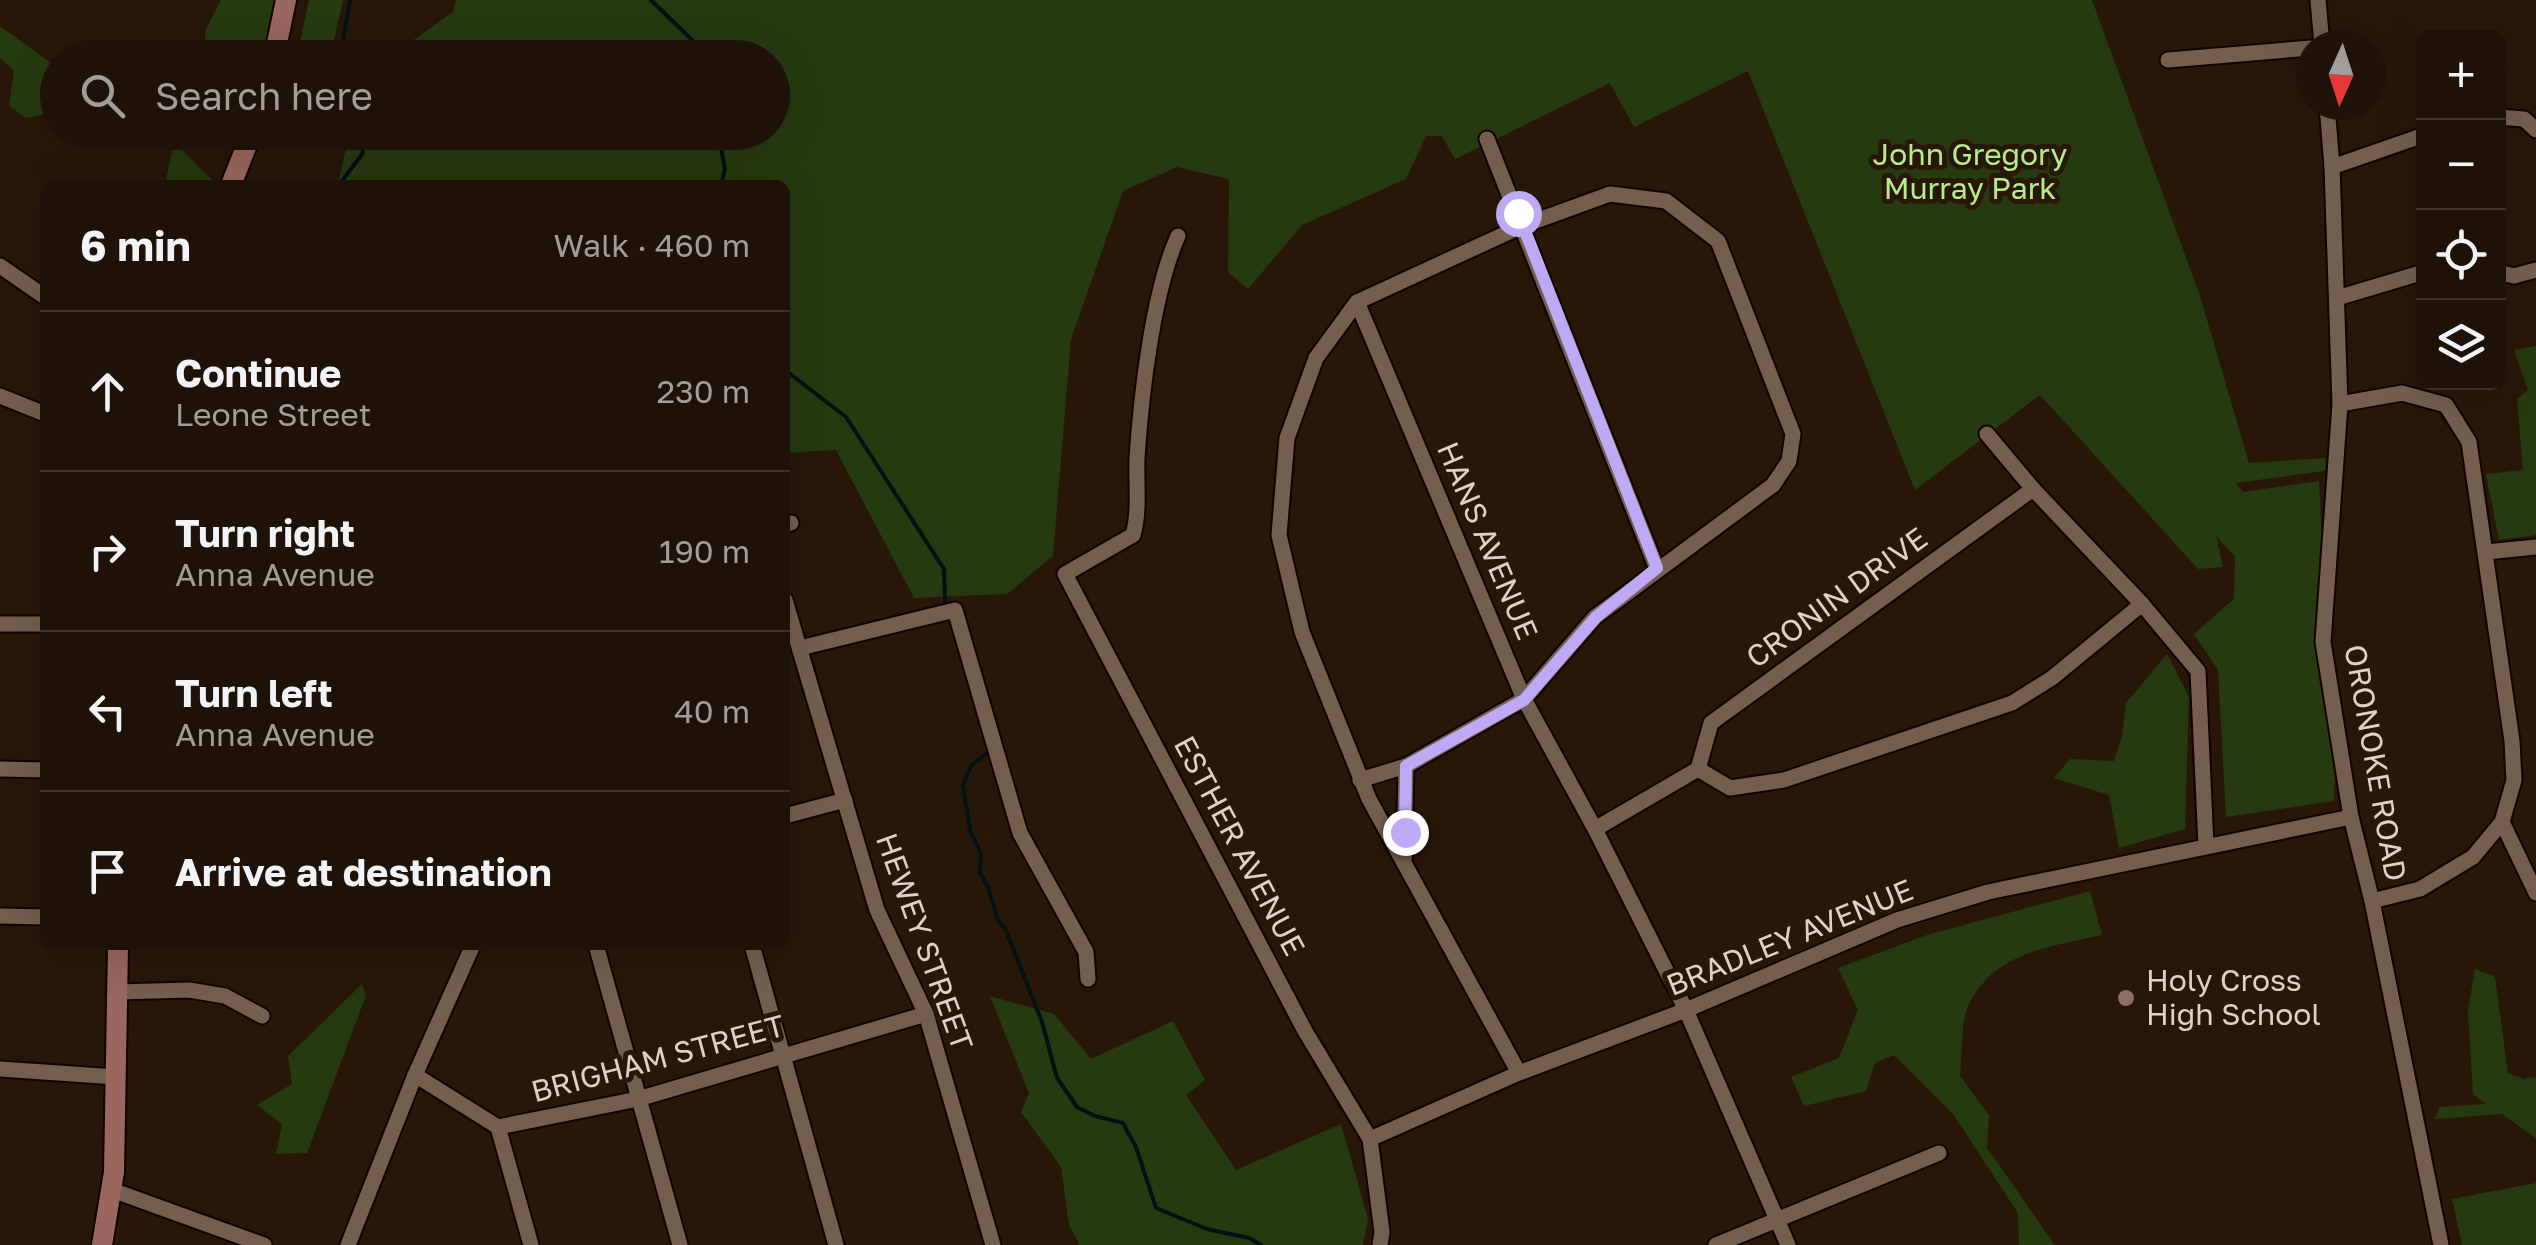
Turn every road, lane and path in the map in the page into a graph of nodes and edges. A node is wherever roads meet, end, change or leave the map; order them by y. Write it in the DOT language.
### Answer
graph roads {
  1 [pos="286,0"];
  2 [pos="2318,0"];
  3 [pos="2321,30"];
  4 [pos="278,40"];
  5 [pos="2296,49"];
  6 [pos="2168,60"];
  7 [pos="2506,117"];
  8 [pos="2328,120"];
  9 [pos="2536,130"];
  10 [pos="2416,138"];
  11 [pos="1487,139"];
  12 [pos="245,150"];
  13 [pos="2332,167"];
  14 [pos="233,180"];
  15 [pos="1522,226"];
  16 [pos="1178,236"];
  17 [pos="0,266"];
  18 [pos="2536,270"];
  19 [pos="2416,274"];
  20 [pos="2506,274"];
  21 [pos="40,294"];
  22 [pos="2337,298"];
  23 [pos="1357,302"];
  24 [pos="0,396"];
  25 [pos="2340,404"];
  26 [pos="40,412"];
  27 [pos="1988,434"];
  28 [pos="2033,489"];
  29 [pos="2536,547"];
  30 [pos="2486,552"];
  31 [pos="1657,568"];
  32 [pos="2142,604"];
  33 [pos="790,616"];
  34 [pos="0,624"];
  35 [pos="40,624"];
  36 [pos="800,648"];
  37 [pos="1524,700"];
  38 [pos="1406,766"];
  39 [pos="0,768"];
  40 [pos="1698,769"];
  41 [pos="40,770"];
  42 [pos="1360,780"];
  43 [pos="845,800"];
  44 [pos="790,815"];
  45 [pos="2351,818"];
  46 [pos="2502,822"];
  47 [pos="1594,828"];
  48 [pos="2206,846"];
  49 [pos="1404,863"];
  50 [pos="2536,894"];
  51 [pos="2372,901"];
  52 [pos="0,916"];
  53 [pos="40,917"];
  54 [pos="118,950"];
  55 [pos="471,950"];
  56 [pos="597,950"];
  57 [pos="753,950"];
  58 [pos="1088,979"];
  59 [pos="118,992"];
  60 [pos="1686,1010"];
  61 [pos="926,1014"];
  62 [pos="262,1016"];
  63 [pos="782,1056"];
  64 [pos="0,1068"];
  65 [pos="1519,1073"];
  66 [pos="415,1075"];
  67 [pos="116,1077"];
  68 [pos="638,1099"];
  69 [pos="498,1127"];
  70 [pos="1370,1139"];
  71 [pos="1939,1153"];
  72 [pos="112,1190"];
  73 [pos="1777,1218"];
  74 [pos="102,1245"];
  75 [pos="264,1245"];
  76 [pos="348,1245"];
  77 [pos="531,1245"];
  78 [pos="680,1245"];
  79 [pos="836,1245"];
  80 [pos="993,1245"];
  81 [pos="1380,1245"];
  82 [pos="1716,1245"];
  83 [pos="1788,1245"];
  84 [pos="2441,1245"];
  1 -- 4 [label="main road"];
  2 -- 3 [label="street"];
  5 -- 6 [label="street"];
  7 -- 9 [label="street"];
  8 -- 13 [label="street, ORONOKE ROAD"];
  10 -- 13 [label="street"];
  11 -- 15 [label="street"];
  12 -- 14 [label="main road"];
  13 -- 22 [label="street, ORONOKE ROAD"];
  15 -- 23 [label="street"];
  15 -- 31 [label="street"];
  15 -- 31 [label="street"];
  16 -- 70 [label="street, ESTHER AVENUE"];
  17 -- 21 [label="street"];
  18 -- 20 [label="street"];
  19 -- 22 [label="street"];
  22 -- 25 [label="street, ORONOKE ROAD"];
  23 -- 37 [label="street, HANS AVENUE"];
  23 -- 42 [label="street"];
  24 -- 26 [label="street"];
  25 -- 30 [label="street"];
  25 -- 45 [label="street, ORONOKE ROAD"];
  27 -- 28 [label="street"];
  28 -- 32 [label="street"];
  28 -- 40 [label="street, CRONIN DRIVE"];
  29 -- 30 [label="street"];
  30 -- 46 [label="street"];
  31 -- 37 [label="street"];
  32 -- 40 [label="street"];
  32 -- 48 [label="street"];
  33 -- 36 [label="street, HEWEY STREET"];
  34 -- 35 [label="street"];
  36 -- 43 [label="street, HEWEY STREET"];
  36 -- 58 [label="street"];
  37 -- 38 [label="street"];
  37 -- 47 [label="street, HANS AVENUE"];
  38 -- 42 [label="street"];
  38 -- 49 [label="street"];
  39 -- 41 [label="street"];
  40 -- 47 [label="street"];
  42 -- 49 [label="street"];
  43 -- 44 [label="street"];
  43 -- 61 [label="street, HEWEY STREET"];
  45 -- 48 [label="street, BRADLEY AVENUE"];
  45 -- 51 [label="street, ORONOKE ROAD"];
  46 -- 50 [label="street"];
  46 -- 51 [label="street"];
  47 -- 60 [label="street, HANS AVENUE"];
  48 -- 60 [label="street, BRADLEY AVENUE"];
  49 -- 65 [label="street"];
  51 -- 84 [label="street, ORONOKE ROAD"];
  52 -- 53 [label="street"];
  54 -- 59 [label="main road"];
  55 -- 66 [label="street"];
  56 -- 68 [label="street"];
  57 -- 63 [label="street"];
  59 -- 62 [label="street"];
  59 -- 67 [label="main road"];
  60 -- 65 [label="street, BRADLEY AVENUE"];
  60 -- 73 [label="street, HANS AVENUE"];
  61 -- 63 [label="street, BRIGHAM STREET"];
  61 -- 80 [label="street, HEWEY STREET"];
  63 -- 68 [label="street, BRIGHAM STREET"];
  63 -- 79 [label="street"];
  64 -- 67 [label="street"];
  65 -- 70 [label="street, BRADLEY AVENUE"];
  66 -- 69 [label="street, BRIGHAM STREET"];
  66 -- 76 [label="street"];
  67 -- 72 [label="main road"];
  68 -- 69 [label="street, BRIGHAM STREET"];
  68 -- 78 [label="street"];
  69 -- 77 [label="street"];
  70 -- 81 [label="street"];
  71 -- 73 [label="street"];
  72 -- 74 [label="main road"];
  72 -- 75 [label="street"];
  73 -- 82 [label="street"];
  73 -- 83 [label="street, HANS AVENUE"];
}
